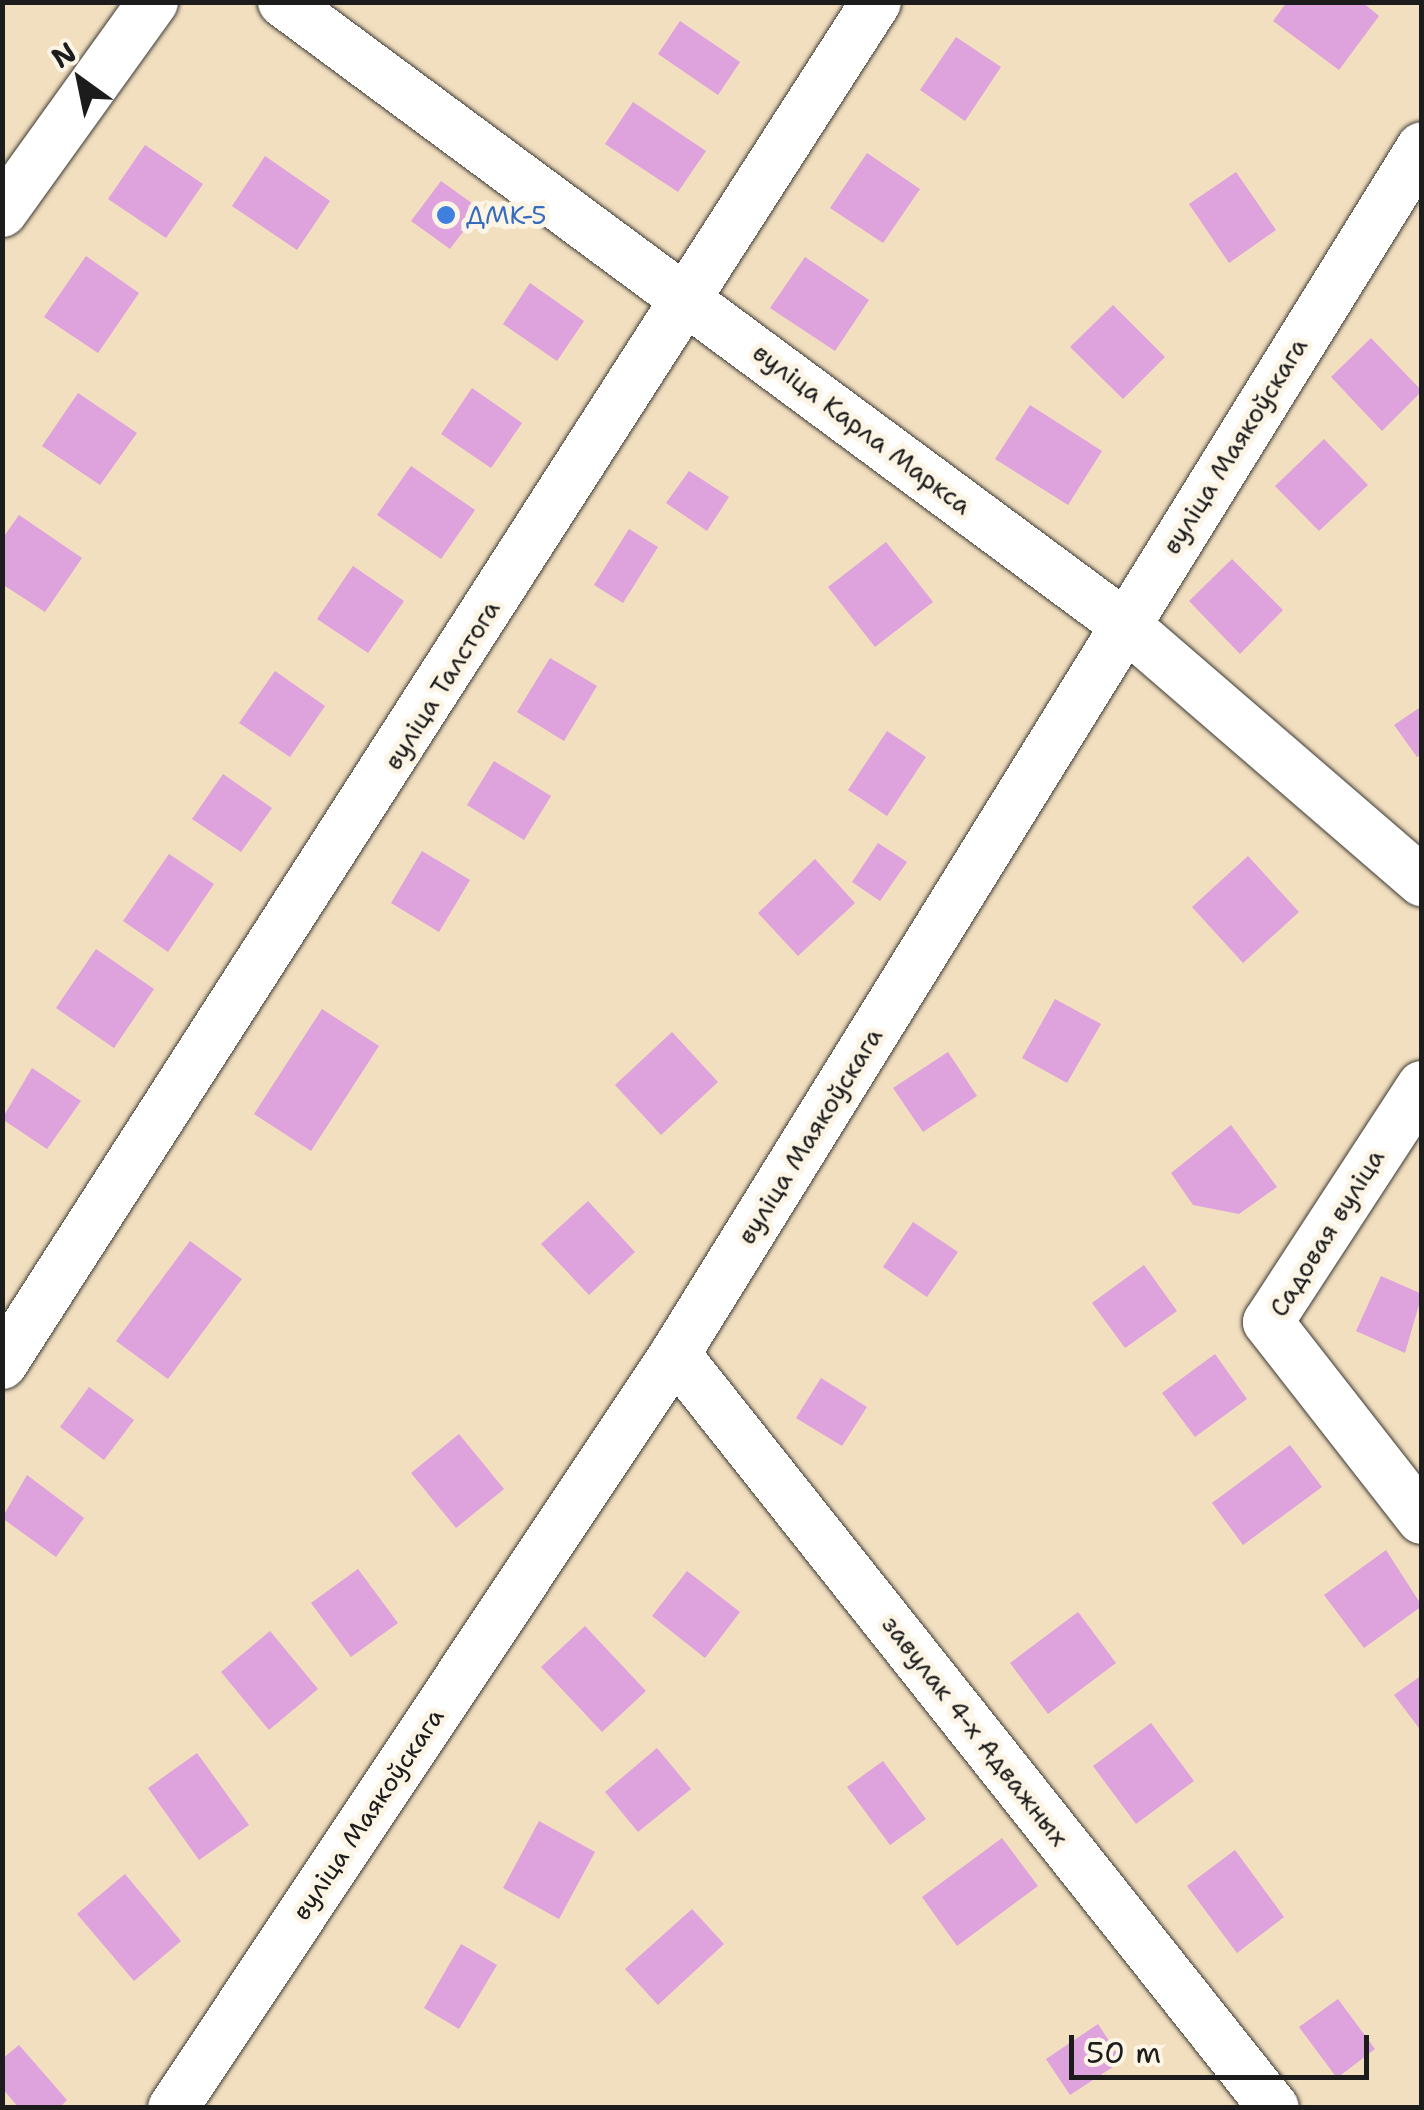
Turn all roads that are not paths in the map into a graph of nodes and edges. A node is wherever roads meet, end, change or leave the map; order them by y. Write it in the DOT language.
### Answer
graph roads {
  1 [pos="153,2"];
  2 [pos="282,2"];
  3 [pos="876,2"];
  4 [pos="1422,147"];
  5 [pos="2,212"];
  6 [pos="688,299"];
  7 [pos="1124,624"];
  8 [pos="1422,881"];
  9 [pos="1422,1086"];
  10 [pos="676,1354"];
  11 [pos="2,1364"];
  12 [pos="1422,1518"];
  13 [pos="172,2108"];
  14 [pos="1274,2108"];
  1 -- 5 [label="street"];
  2 -- 6 [label="street, вуліца Карла Маркса"];
  3 -- 6 [label="street, вуліца Талстога"];
  4 -- 7 [label="street, вуліца Маякоўскага"];
  6 -- 7 [label="street, вуліца Карла Маркса"];
  6 -- 11 [label="street, вуліца Талстога"];
  7 -- 8 [label="street, вуліца Карла Маркса"];
  7 -- 10 [label="street, вуліца Маякоўскага"];
  9 -- 12 [label="street, Садовая вуліца"];
  10 -- 13 [label="street, вуліца Маякоўскага"];
  10 -- 14 [label="street, завулак 4-х Адважных"];
}
